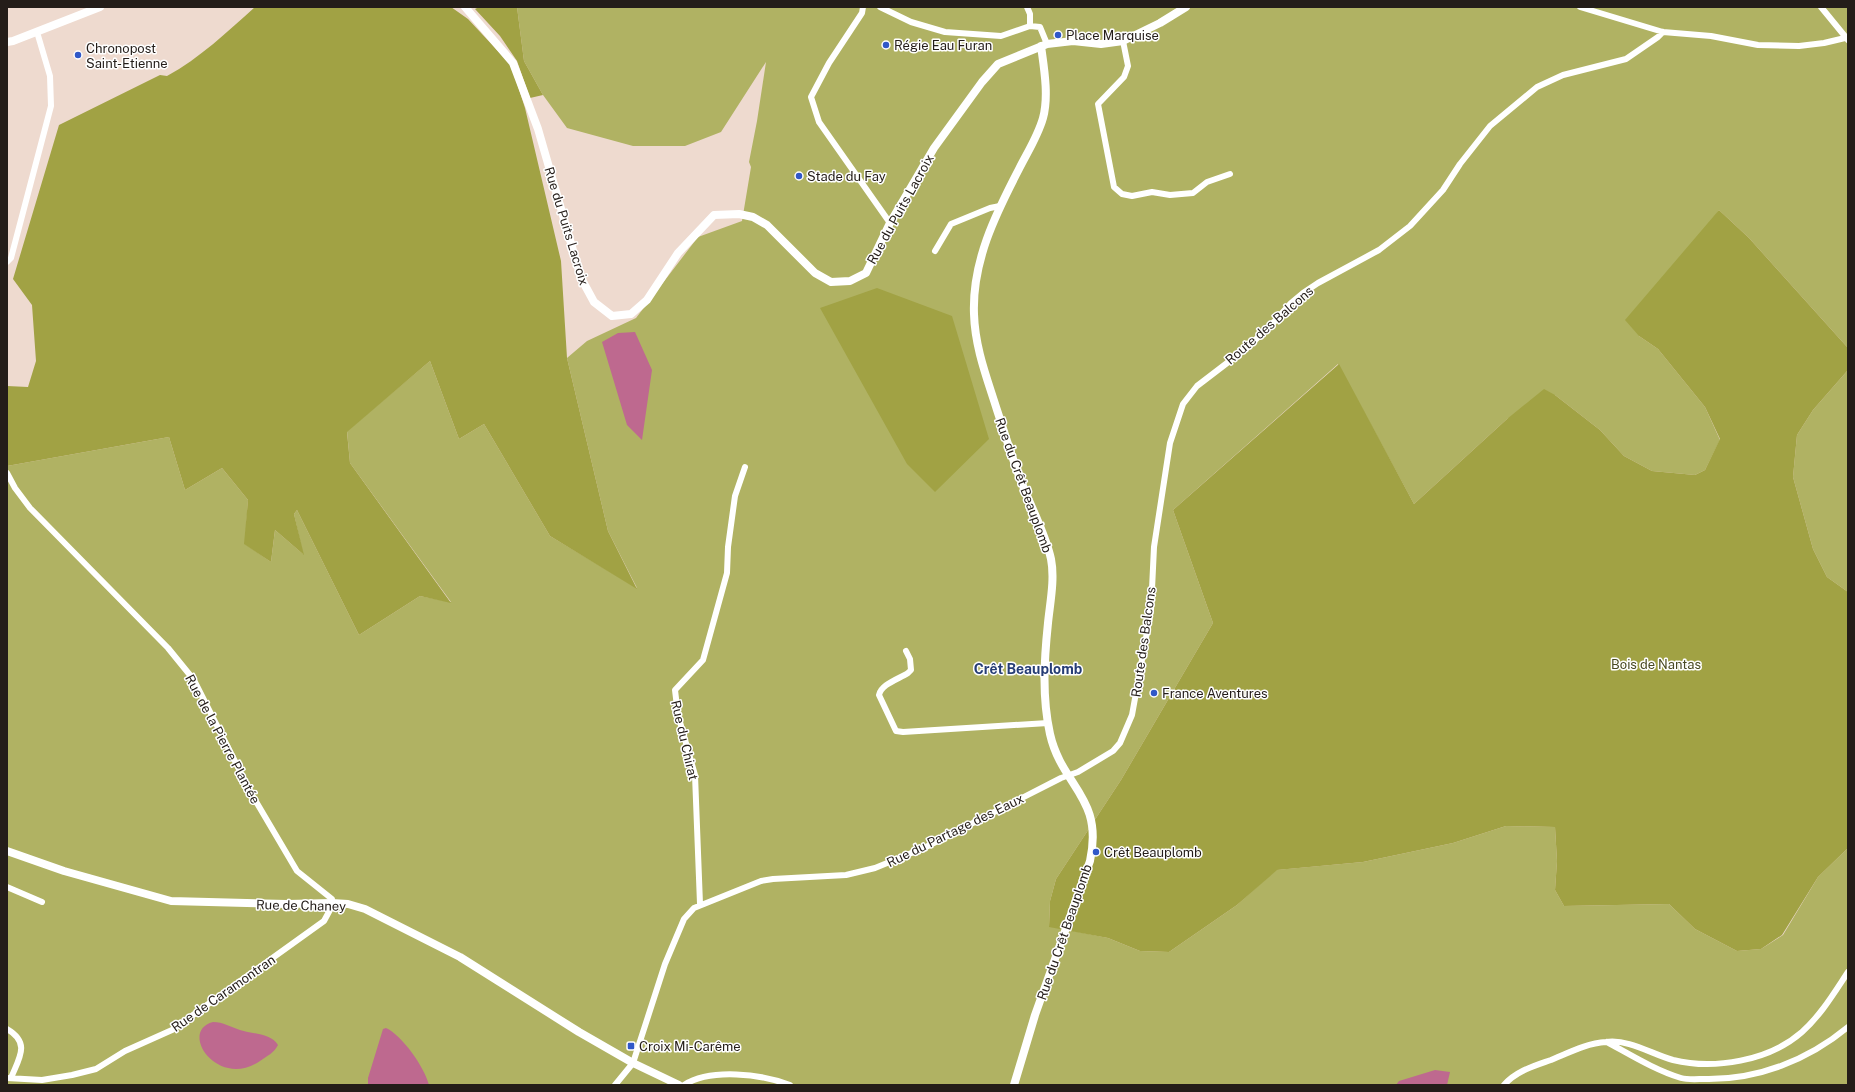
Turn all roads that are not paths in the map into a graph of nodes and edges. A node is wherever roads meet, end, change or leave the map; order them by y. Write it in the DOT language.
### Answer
graph roads {
  1 [pos="100,7"];
  2 [pos="464,7"];
  3 [pos="863,7"];
  4 [pos="880,7"];
  5 [pos="1027,7"];
  6 [pos="1186,7"];
  7 [pos="1580,7"];
  8 [pos="1821,7"];
  9 [pos="1030,26"];
  10 [pos="37,32"];
  11 [pos="1662,32"];
  12 [pos="1846,39"];
  13 [pos="1123,41"];
  14 [pos="7,42"];
  15 [pos="1044,45"];
  16 [pos="1230,174"];
  17 [pos="1000,206"];
  18 [pos="890,223"];
  19 [pos="935,251"];
  20 [pos="7,262"];
  21 [pos="745,467"];
  22 [pos="7,473"];
  23 [pos="906,651"];
  24 [pos="1048,723"];
  25 [pos="1068,776"];
  26 [pos="7,851"];
  27 [pos="7,887"];
  28 [pos="42,902"];
  29 [pos="332,903"];
  30 [pos="700,904"];
  31 [pos="1848,972"];
  32 [pos="1848,1027"];
  33 [pos="7,1029"];
  34 [pos="1606,1042"];
  35 [pos="633,1063"];
  36 [pos="9,1078"];
  37 [pos="618,1084"];
  38 [pos="679,1085"];
  39 [pos="684,1085"];
  40 [pos="790,1085"];
  41 [pos="1014,1085"];
  42 [pos="1504,1085"];
  1 -- 10 [label="street"];
  2 -- 18 [label="street, Rue du Puits Lacroix"];
  3 -- 18 [label="street"];
  4 -- 9 [label="street"];
  5 -- 9 [label="street"];
  6 -- 13 [label="street, Rue du Puits Lacroix"];
  7 -- 11 [label="street"];
  8 -- 12 [label="street"];
  9 -- 15 [label="street"];
  10 -- 14 [label="street"];
  10 -- 20 [label="street"];
  11 -- 12 [label="street"];
  11 -- 25 [label="street, Route des Balcons"];
  13 -- 15 [label="street, Rue du Puits Lacroix"];
  13 -- 16 [label="street"];
  15 -- 17 [label="street, Rue du Crêt Beauplomb"];
  15 -- 18 [label="street, Rue du Puits Lacroix"];
  17 -- 19 [label="street"];
  17 -- 24 [label="street, Rue du Crêt Beauplomb"];
  21 -- 30 [label="street, Rue du Chirat"];
  22 -- 29 [label="street, Rue de la Pierre Plantée"];
  23 -- 24 [label="street"];
  24 -- 25 [label="street, Rue du Crêt Beauplomb"];
  25 -- 30 [label="street, Rue du Partage des Eaux"];
  25 -- 41 [label="street, Rue du Crêt Beauplomb"];
  26 -- 29 [label="street, Rue de Chaney"];
  27 -- 28 [label="street"];
  29 -- 35 [label="street, Rue de Chaney"];
  29 -- 36 [label="street, Rue de Caramontran"];
  30 -- 35 [label="street"];
  31 -- 34 [label="street"];
  32 -- 34 [label="street"];
  33 -- 36 [label="street"];
  34 -- 42 [label="street"];
  35 -- 37 [label="street"];
  35 -- 38 [label="street, Rue de Chaney"];
  39 -- 40 [label="street"];
}
